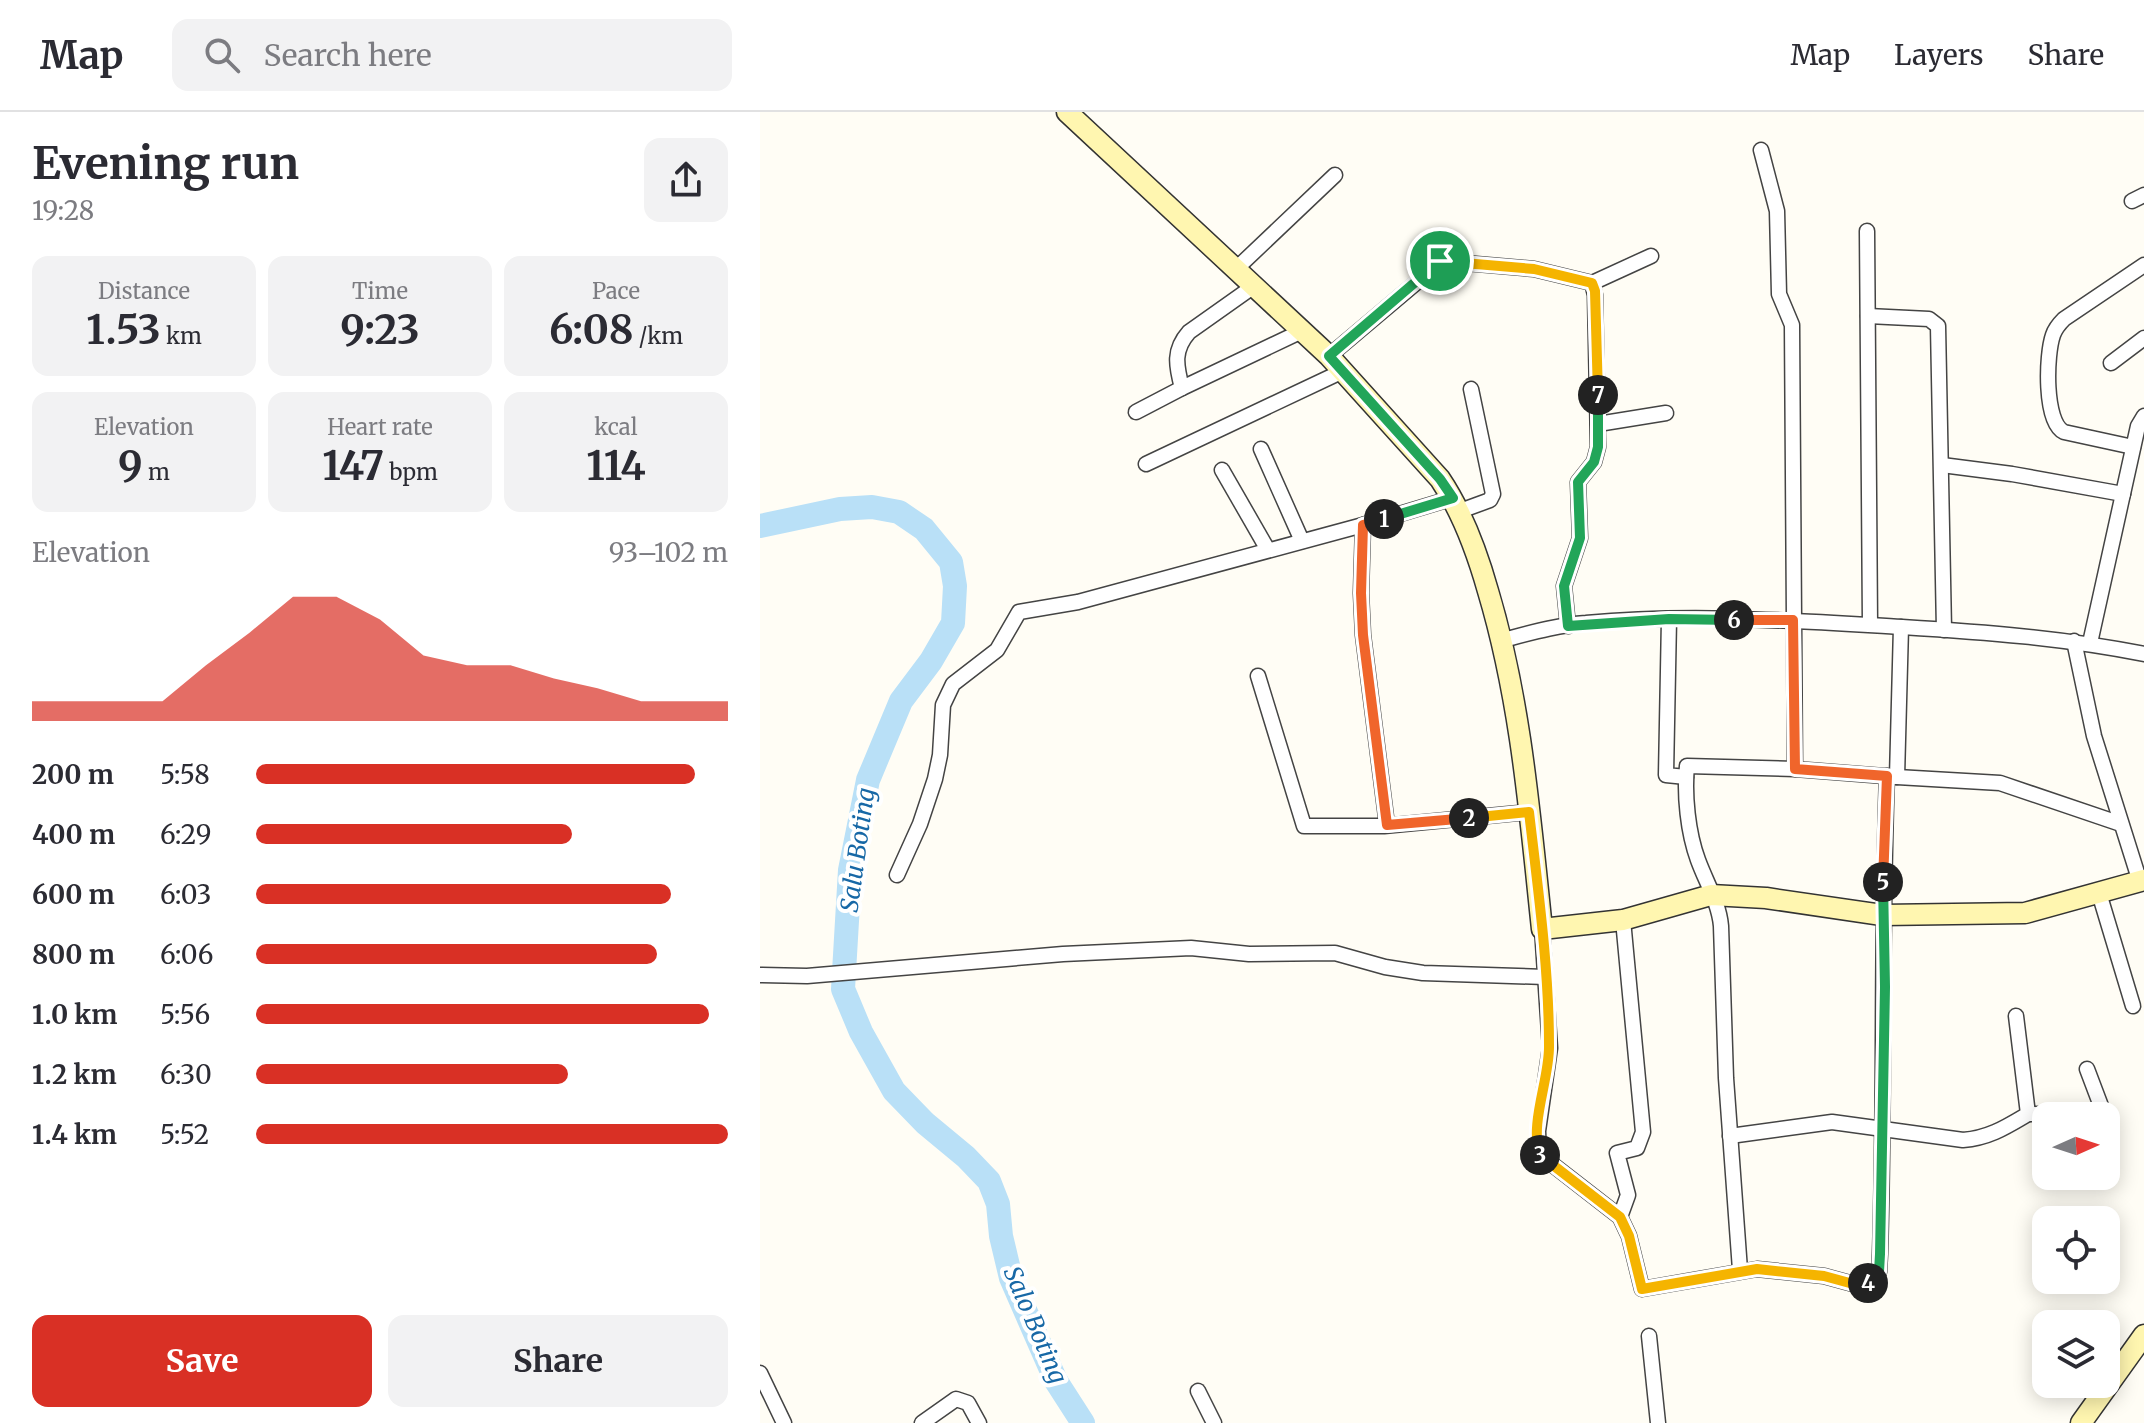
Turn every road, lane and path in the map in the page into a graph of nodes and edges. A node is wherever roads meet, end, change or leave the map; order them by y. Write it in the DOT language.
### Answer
graph roads {
  1 [pos="1067,112"];
  2 [pos="1761,150"];
  3 [pos="1335,175"];
  4 [pos="1867,231"];
  5 [pos="1651,256"];
  6 [pos="2144,265"];
  7 [pos="1236,269"];
  8 [pos="1592,283"];
  9 [pos="1254,286"];
  10 [pos="1868,316"];
  11 [pos="1302,331"];
  12 [pos="2144,338"];
  13 [pos="2111,363"];
  14 [pos="1336,364"];
  15 [pos="1182,388"];
  16 [pos="1471,389"];
  17 [pos="1136,412"];
  18 [pos="1666,413"];
  19 [pos="2144,416"];
  20 [pos="1598,424"];
  21 [pos="2133,447"];
  22 [pos="1261,449"];
  23 [pos="1146,464"];
  24 [pos="1942,465"];
  25 [pos="1222,470"];
  26 [pos="2123,494"];
  27 [pos="1457,504"];
  28 [pos="1363,525"];
  29 [pos="1302,541"];
  30 [pos="1268,550"];
  31 [pos="1669,619"];
  32 [pos="1793,620"];
  33 [pos="1870,624"];
  34 [pos="1568,626"];
  35 [pos="1901,627"];
  36 [pos="1944,630"];
  37 [pos="1503,640"];
  38 [pos="2082,642"];
  39 [pos="2144,654"];
  40 [pos="1258,676"];
  41 [pos="1795,769"];
  42 [pos="1686,777"];
  43 [pos="1892,777"];
  44 [pos="1529,812"];
  45 [pos="2121,824"];
  46 [pos="1387,825"];
  47 [pos="897,875"];
  48 [pos="2142,881"];
  49 [pos="2099,893"];
  50 [pos="1711,895"];
  51 [pos="1882,915"];
  52 [pos="1623,920"];
  53 [pos="1542,929"];
  54 [pos="760,975"];
  55 [pos="1545,977"];
  56 [pos="2133,1006"];
  57 [pos="2016,1016"];
  58 [pos="2087,1069"];
  59 [pos="2028,1114"];
  60 [pos="1881,1128"];
  61 [pos="1730,1136"];
  62 [pos="1620,1217"];
  63 [pos="1740,1270"];
  64 [pos="2144,1335"];
  65 [pos="1649,1336"];
  66 [pos="760,1373"];
  67 [pos="1198,1391"];
  68 [pos="784,1423"];
  69 [pos="922,1423"];
  70 [pos="979,1423"];
  71 [pos="1214,1423"];
  72 [pos="1658,1423"];
  73 [pos="2081,1423"];
  1 -- 7 [label="street"];
  2 -- 32 [label="street"];
  3 -- 7 [label="street"];
  4 -- 10 [label="street"];
  5 -- 8 [label="street"];
  6 -- 21 [label="street"];
  7 -- 9 [label="street"];
  8 -- 14 [label="street"];
  8 -- 20 [label="street"];
  9 -- 11 [label="street"];
  9 -- 15 [label="street"];
  10 -- 24 [label="street"];
  10 -- 33 [label="street"];
  11 -- 14 [label="street"];
  11 -- 15 [label="street"];
  12 -- 13 [label="street"];
  14 -- 23 [label="street"];
  14 -- 27 [label="street"];
  15 -- 17 [label="street"];
  16 -- 27 [label="street"];
  18 -- 20 [label="street"];
  19 -- 21 [label="street"];
  20 -- 34 [label="street"];
  21 -- 26 [label="street"];
  22 -- 29 [label="street"];
  24 -- 26 [label="street"];
  24 -- 36 [label="street"];
  25 -- 30 [label="street"];
  26 -- 38 [label="street"];
  27 -- 28 [label="street"];
  27 -- 37 [label="street"];
  28 -- 29 [label="street"];
  28 -- 46 [label="street"];
  29 -- 30 [label="street"];
  30 -- 47 [label="street"];
  31 -- 32 [label="street"];
  31 -- 34 [label="street"];
  31 -- 42 [label="street"];
  32 -- 33 [label="street"];
  32 -- 41 [label="street"];
  33 -- 35 [label="street"];
  34 -- 37 [label="street"];
  35 -- 36 [label="street"];
  35 -- 43 [label="street"];
  36 -- 38 [label="street"];
  37 -- 44 [label="street"];
  38 -- 39 [label="street"];
  38 -- 45 [label="street"];
  40 -- 46 [label="street"];
  41 -- 42 [label="street"];
  41 -- 43 [label="street"];
  42 -- 50 [label="street"];
  43 -- 45 [label="street"];
  43 -- 51 [label="street"];
  44 -- 46 [label="street"];
  44 -- 53 [label="street"];
  45 -- 48 [label="street"];
  48 -- 49 [label="street"];
  49 -- 51 [label="street"];
  49 -- 56 [label="street"];
  50 -- 51 [label="street"];
  50 -- 52 [label="street"];
  50 -- 61 [label="street"];
  51 -- 60 [label="street"];
  52 -- 53 [label="street"];
  52 -- 62 [label="street"];
  53 -- 55 [label="street"];
  54 -- 55 [label="street"];
  55 -- 62 [label="street"];
  57 -- 59 [label="street"];
  58 -- 59 [label="street"];
  59 -- 60 [label="street"];
  60 -- 61 [label="street"];
  60 -- 63 [label="street"];
  61 -- 63 [label="street"];
  62 -- 63 [label="street"];
  64 -- 73 [label="street"];
  65 -- 72 [label="street"];
  66 -- 68 [label="street"];
  67 -- 71 [label="street"];
  69 -- 70 [label="street"];
}
